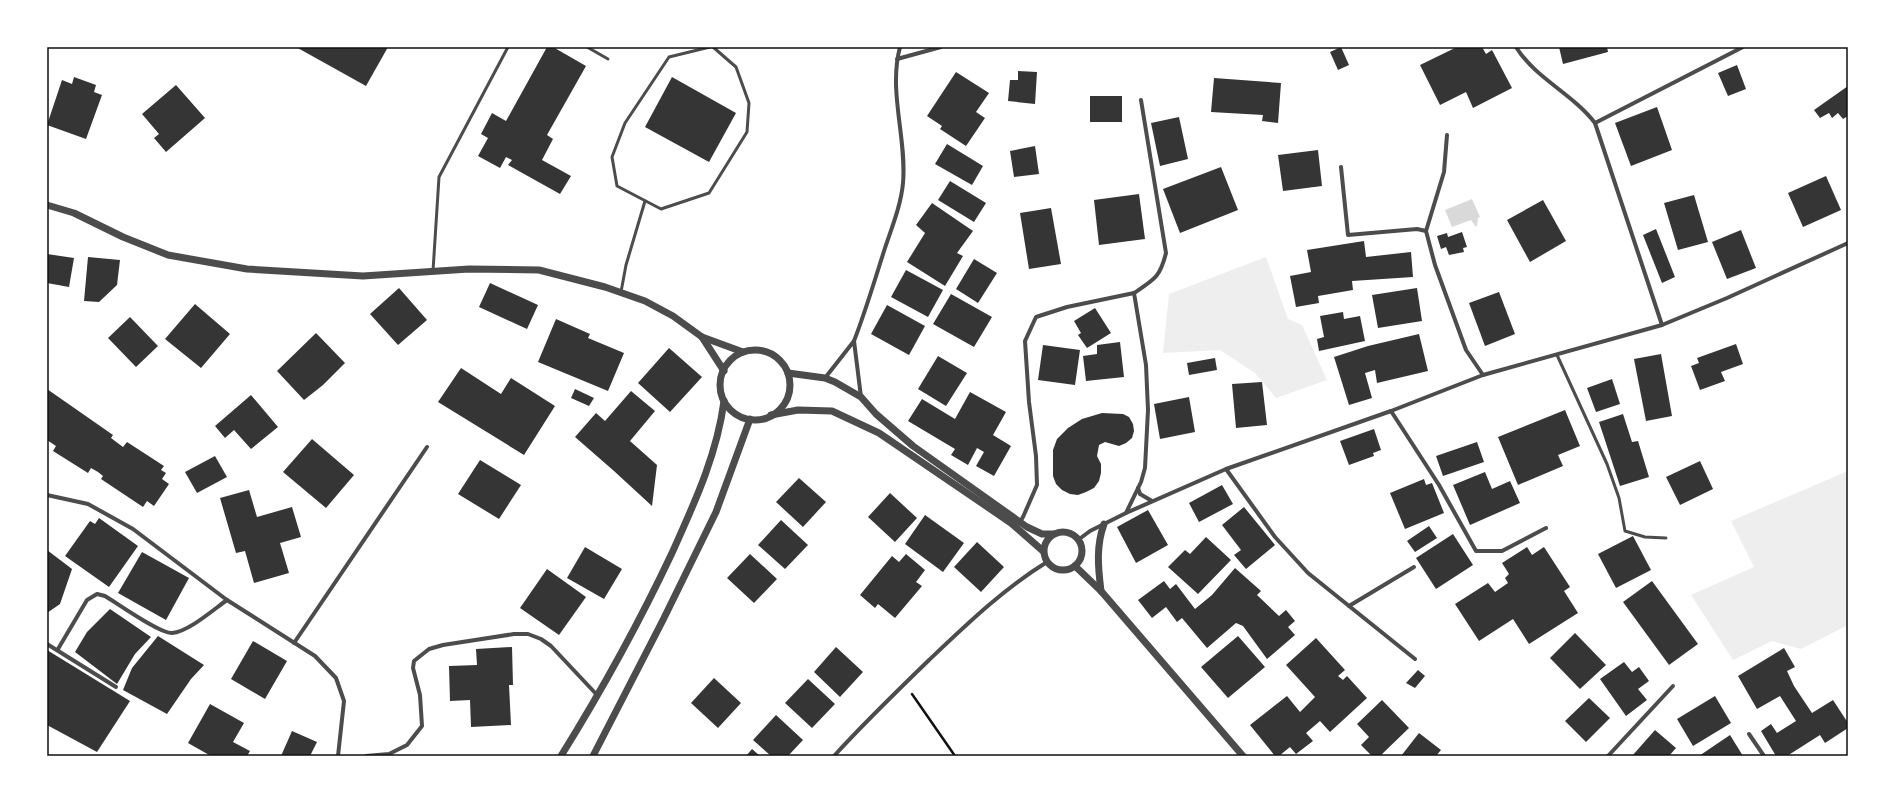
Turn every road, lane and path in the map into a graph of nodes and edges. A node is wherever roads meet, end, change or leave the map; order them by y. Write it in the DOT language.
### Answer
graph roads {
  1 [pos="508,47"];
  2 [pos="587,47"];
  3 [pos="712,47"];
  4 [pos="900,47"];
  5 [pos="941,47"];
  6 [pos="1516,47"];
  7 [pos="1743,47"];
  8 [pos="608,59"];
  9 [pos="897,59"];
  10 [pos="1141,100"];
  11 [pos="1595,123"];
  12 [pos="1447,135"];
  13 [pos="1341,167"];
  14 [pos="645,201"];
  15 [pos="47,205"];
  16 [pos="1426,231"];
  17 [pos="1848,243"];
  18 [pos="433,271"];
  19 [pos="621,292"];
  20 [pos="1134,293"];
  21 [pos="1662,325"];
  22 [pos="702,337"];
  23 [pos="854,340"];
  24 [pos="743,352"];
  25 [pos="1557,355"];
  26 [pos="724,371"];
  27 [pos="788,373"];
  28 [pos="1483,375"];
  29 [pos="825,378"];
  30 [pos="861,397"];
  31 [pos="724,401"];
  32 [pos="1391,411"];
  33 [pos="771,415"];
  34 [pos="750,419"];
  35 [pos="427,447"];
  36 [pos="1226,469"];
  37 [pos="1138,488"];
  38 [pos="47,495"];
  39 [pos="1153,501"];
  40 [pos="1126,513"];
  41 [pos="1020,522"];
  42 [pos="1104,524"];
  43 [pos="1546,528"];
  44 [pos="1053,534"];
  45 [pos="1666,538"];
  46 [pos="1078,540"];
  47 [pos="1043,552"];
  48 [pos="1046,562"];
  49 [pos="1075,566"];
  50 [pos="1414,567"];
  51 [pos="1101,591"];
  52 [pos="227,600"];
  53 [pos="1349,606"];
  54 [pos="294,643"];
  55 [pos="47,644"];
  56 [pos="58,649"];
  57 [pos="1415,658"];
  58 [pos="906,682"];
  59 [pos="1673,686"];
  60 [pos="116,687"];
  61 [pos="598,696"];
  62 [pos="1749,734"];
  63 [pos="338,756"];
  64 [pos="366,756"];
  65 [pos="561,756"];
  66 [pos="593,756"];
  67 [pos="834,756"];
  68 [pos="955,756"];
  69 [pos="1243,756"];
  70 [pos="1608,756"];
  71 [pos="1764,756"];
  1 -- 18 [label="lane"];
  2 -- 8 [label="lane"];
  3 -- 14 [label="lane"];
  3 -- 14 [label="lane"];
  4 -- 9 [label="street"];
  5 -- 9 [label="street"];
  6 -- 11 [label="street"];
  7 -- 11 [label="street"];
  9 -- 23 [label="street"];
  10 -- 20 [label="street"];
  11 -- 21 [label="street"];
  12 -- 16 [label="street"];
  13 -- 16 [label="street"];
  14 -- 19 [label="lane"];
  15 -- 18 [label="street"];
  16 -- 28 [label="street"];
  17 -- 21 [label="street"];
  18 -- 19 [label="street"];
  19 -- 22 [label="street"];
  20 -- 37 [label="street"];
  20 -- 41 [label="street"];
  21 -- 25 [label="street"];
  22 -- 24 [label="street"];
  22 -- 26 [label="street"];
  23 -- 29 [label="street"];
  23 -- 30 [label="street"];
  24 -- 26 [label="street"];
  24 -- 27 [label="street"];
  25 -- 28 [label="street"];
  25 -- 45 [label="lane"];
  26 -- 31 [label="street"];
  27 -- 29 [label="street"];
  27 -- 33 [label="street"];
  28 -- 32 [label="street"];
  29 -- 30 [label="street"];
  30 -- 41 [label="street"];
  31 -- 34 [label="street"];
  31 -- 61 [label="street"];
  32 -- 36 [label="street"];
  32 -- 43 [label="street"];
  33 -- 34 [label="street"];
  33 -- 47 [label="street"];
  34 -- 66 [label="street"];
  35 -- 54 [label="street"];
  36 -- 39 [label="street"];
  36 -- 53 [label="street"];
  37 -- 39 [label="street"];
  37 -- 40 [label="street"];
  38 -- 52 [label="street"];
  39 -- 40 [label="street"];
  40 -- 42 [label="street"];
  41 -- 44 [label="street"];
  42 -- 46 [label="street"];
  42 -- 51 [label="street"];
  44 -- 46 [label="street"];
  44 -- 47 [label="street"];
  46 -- 49 [label="street"];
  47 -- 48 [label="street"];
  48 -- 49 [label="street"];
  48 -- 58 [label="street"];
  49 -- 51 [label="street"];
  50 -- 53 [label="street"];
  51 -- 69 [label="street"];
  52 -- 54 [label="street"];
  52 -- 56 [label="street"];
  53 -- 57 [label="street"];
  54 -- 63 [label="street"];
  55 -- 56 [label="street"];
  56 -- 60 [label="street"];
  58 -- 67 [label="street"];
  58 -- 68 [label="path"];
  59 -- 70 [label="street"];
  61 -- 64 [label="street"];
  61 -- 65 [label="street"];
  62 -- 71 [label="street"];
}
